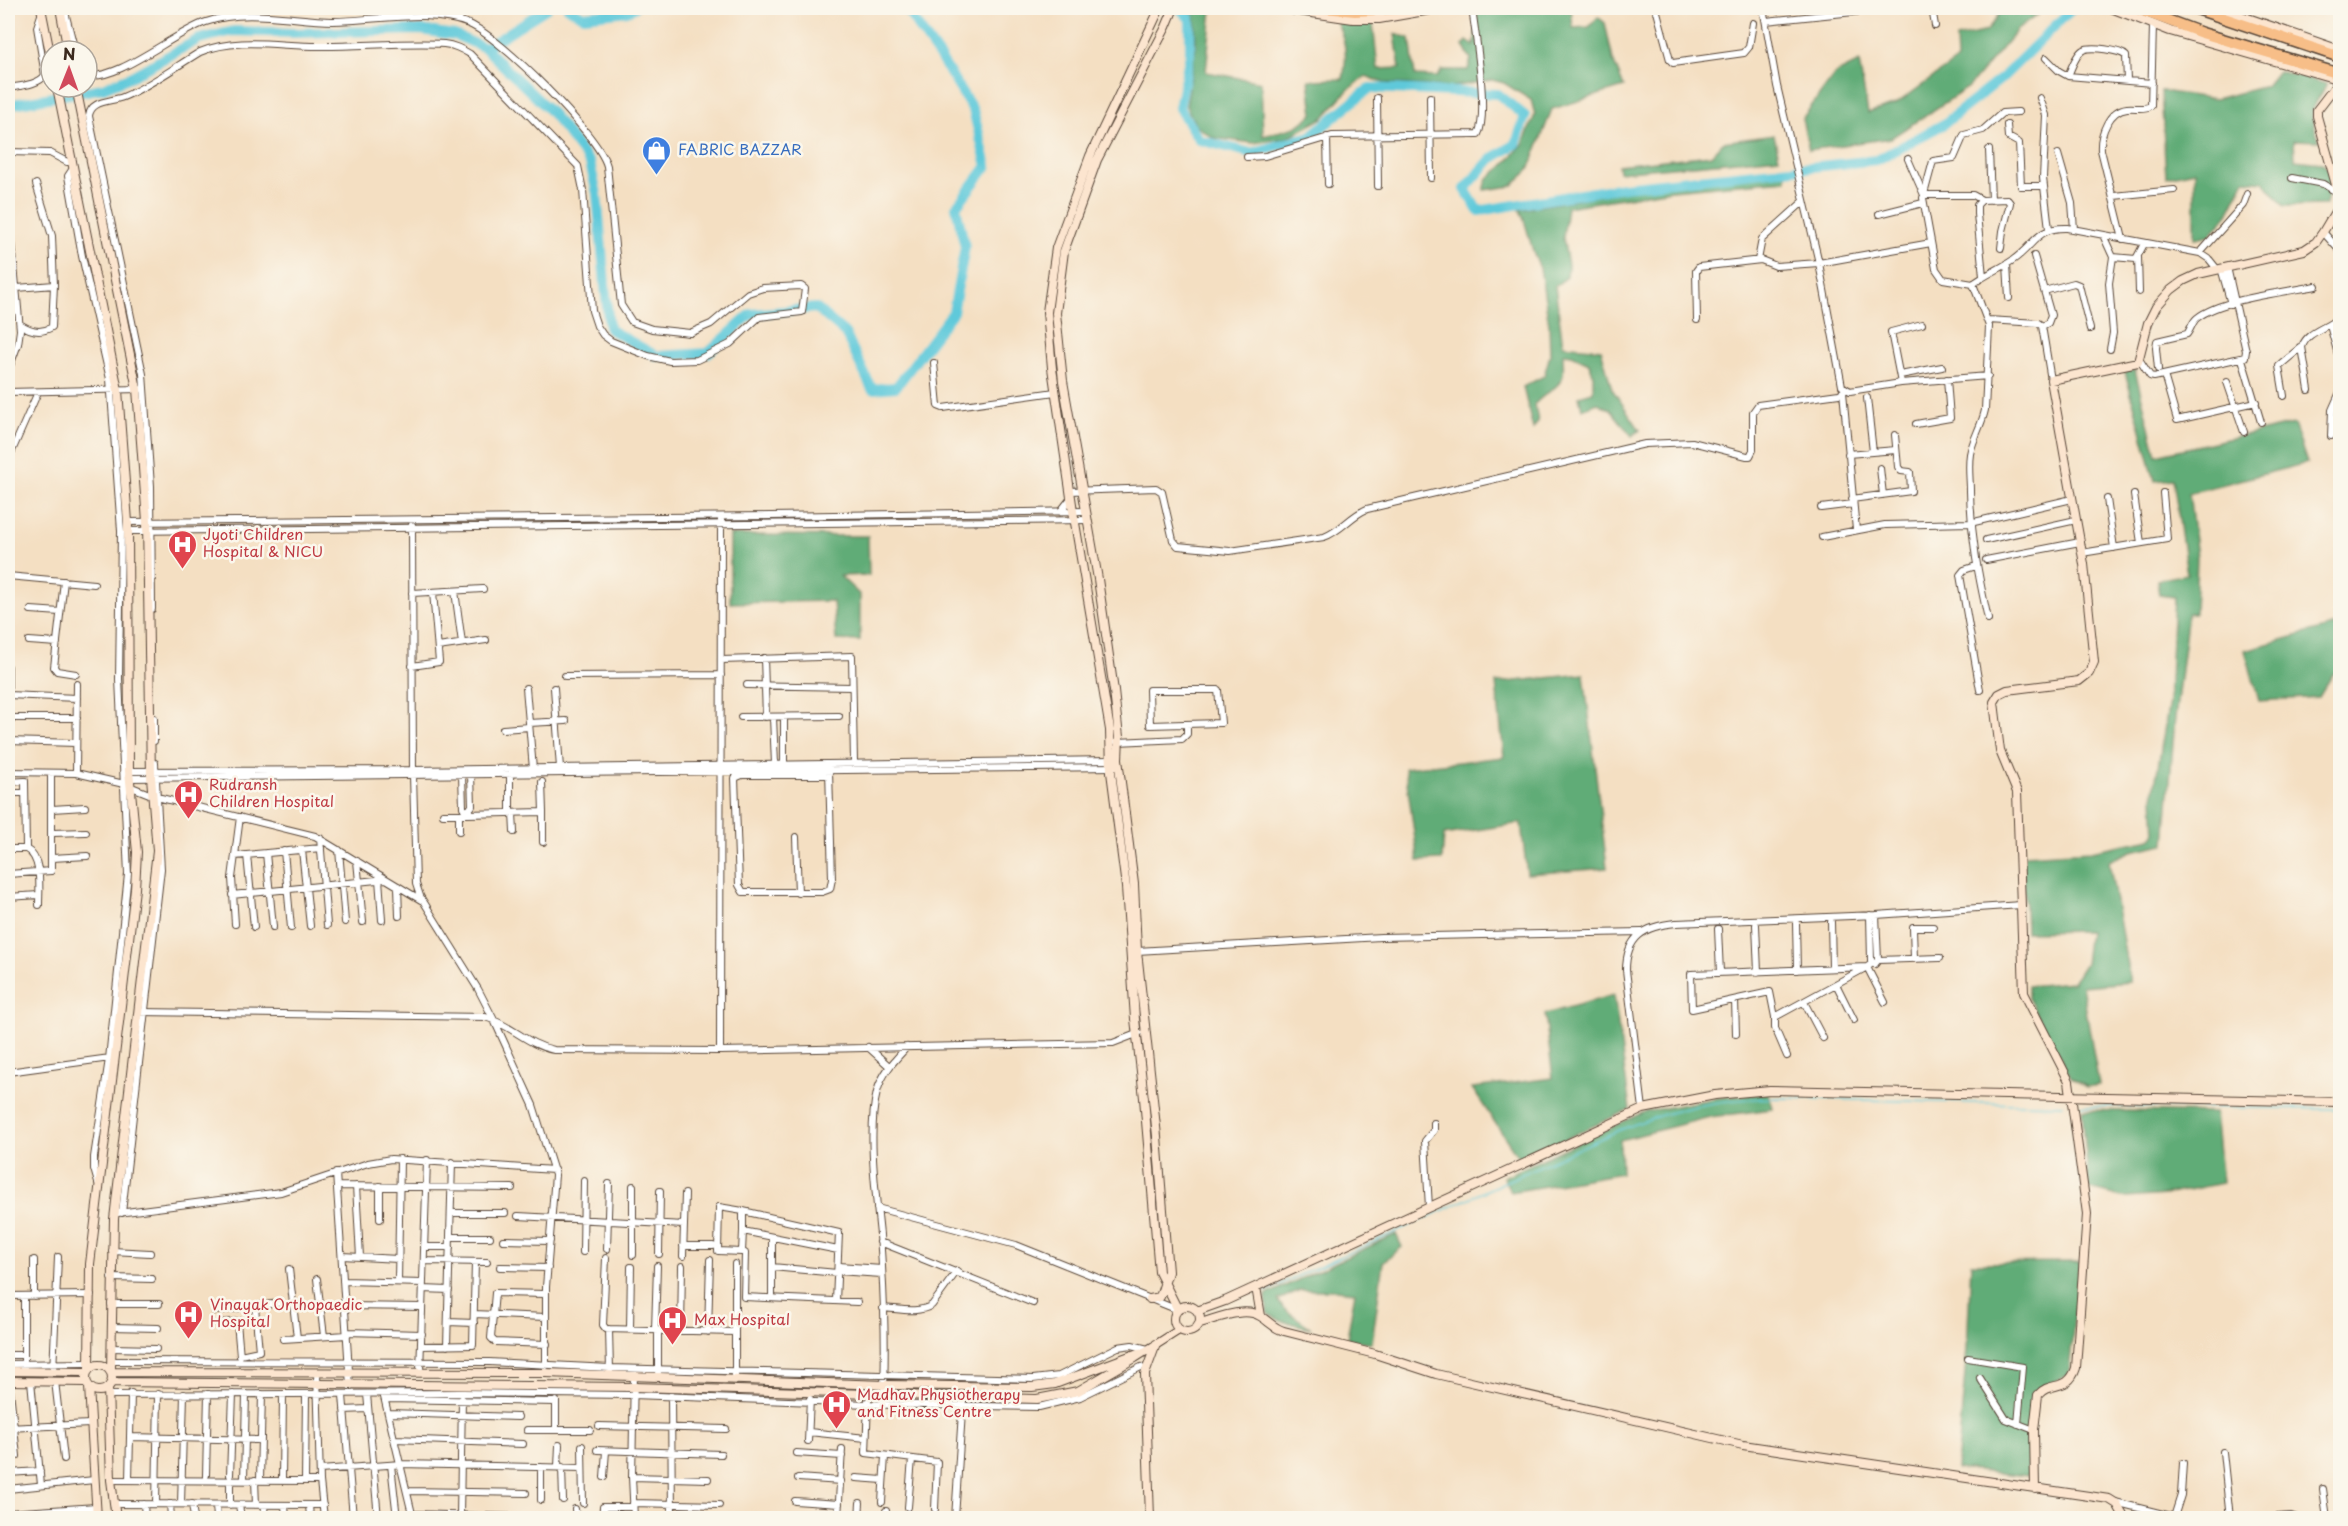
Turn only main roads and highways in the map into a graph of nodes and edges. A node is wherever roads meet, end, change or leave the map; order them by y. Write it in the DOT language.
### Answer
graph roads {
  1 [pos="1324,8"];
  2 [pos="1420,8"];
  3 [pos="2135,8"];
  4 [pos="2194,8"];
  5 [pos="2340,57"];
  6 [pos="2340,74"];
  1 -- 2 [label="highway"];
  3 -- 6 [label="highway"];
  4 -- 5 [label="highway"];
}
